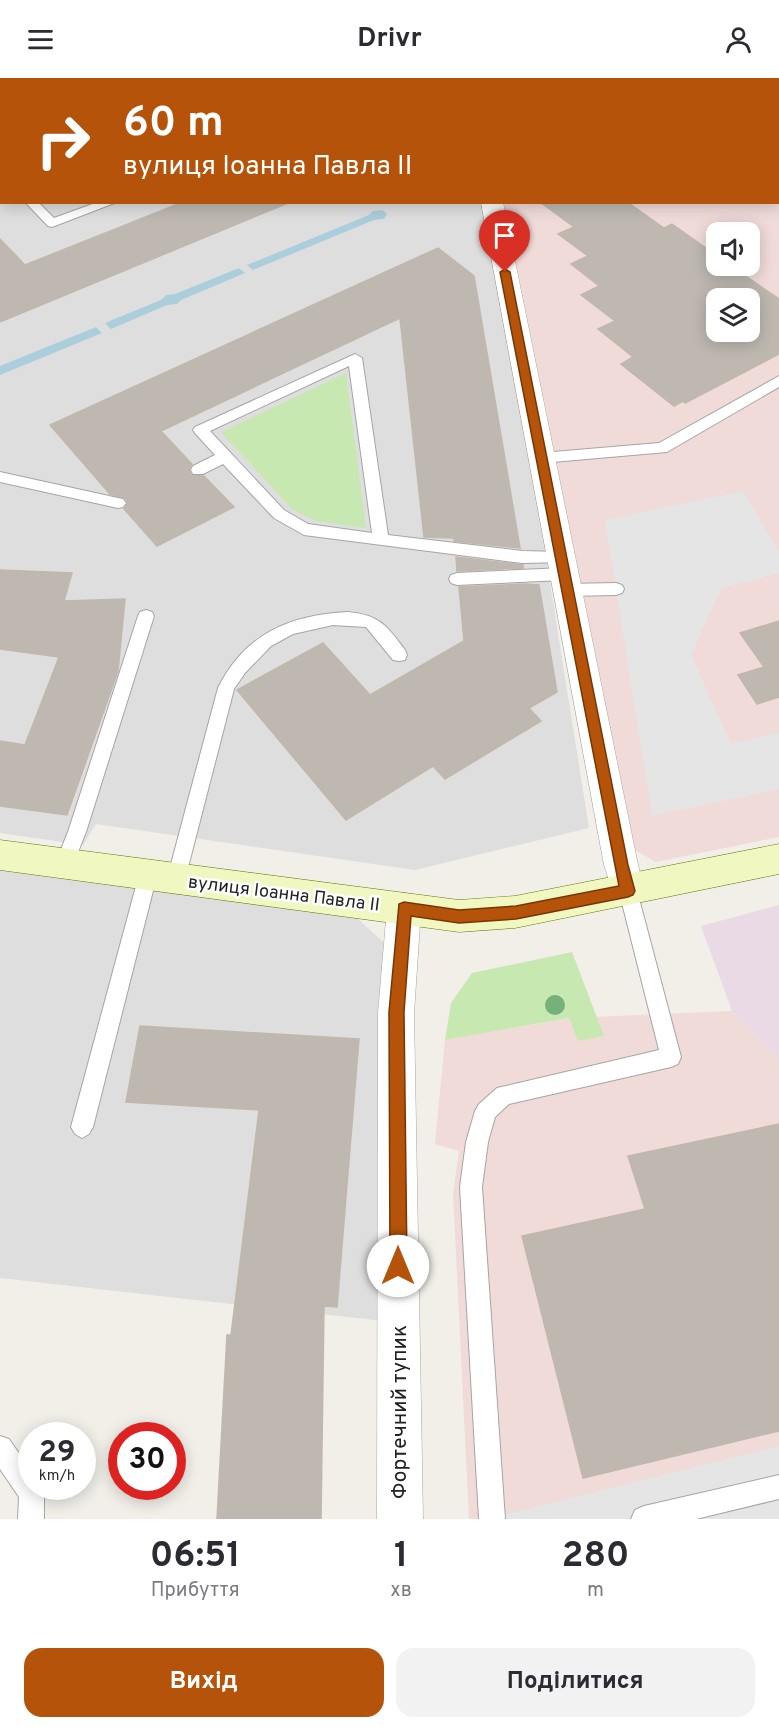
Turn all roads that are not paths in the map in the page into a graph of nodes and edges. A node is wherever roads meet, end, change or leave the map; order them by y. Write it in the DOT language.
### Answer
graph roads {
  1 [pos="33,204"];
  2 [pos="105,204"];
  3 [pos="492,204"];
  4 [pos="779,381"];
  5 [pos="226,456"];
  6 [pos="541,458"];
  7 [pos="198,470"];
  8 [pos="0,477"];
  9 [pos="118,503"];
  10 [pos="381,540"];
  11 [pos="564,574"];
  12 [pos="457,579"];
  13 [pos="616,589"];
  14 [pos="146,616"];
  15 [pos="399,655"];
  16 [pos="0,855"];
  17 [pos="779,858"];
  18 [pos="64,864"];
  19 [pos="162,877"];
  20 [pos="628,891"];
  21 [pos="404,909"];
  22 [pos="82,1127"];
  23 [pos="0,1448"];
  24 [pos="779,1487"];
  25 [pos="31,1519"];
  26 [pos="400,1519"];
  27 [pos="492,1519"];
  28 [pos="644,1519"];
  1 -- 2 [label="lane"];
  3 -- 6 [label="street"];
  4 -- 6 [label="lane"];
  5 -- 7 [label="lane"];
  5 -- 10 [label="lane"];
  5 -- 10 [label="lane"];
  6 -- 11 [label="street"];
  8 -- 9 [label="lane"];
  10 -- 11 [label="lane"];
  11 -- 12 [label="lane"];
  11 -- 13 [label="lane"];
  11 -- 20 [label="street"];
  14 -- 18 [label="lane"];
  15 -- 19 [label="lane"];
  16 -- 18 [label="street, вулиця Іоанна Павла II"];
  17 -- 20 [label="street, вулиця Іоанна Павла II"];
  18 -- 19 [label="street, вулиця Іоанна Павла II"];
  19 -- 21 [label="street, вулиця Іоанна Павла II"];
  19 -- 22 [label="lane"];
  20 -- 21 [label="street, вулиця Іоанна Павла II"];
  20 -- 27 [label="lane"];
  21 -- 26 [label="street, Фортечний тупик"];
  23 -- 25 [label="lane"];
  24 -- 28 [label="lane"];
}
